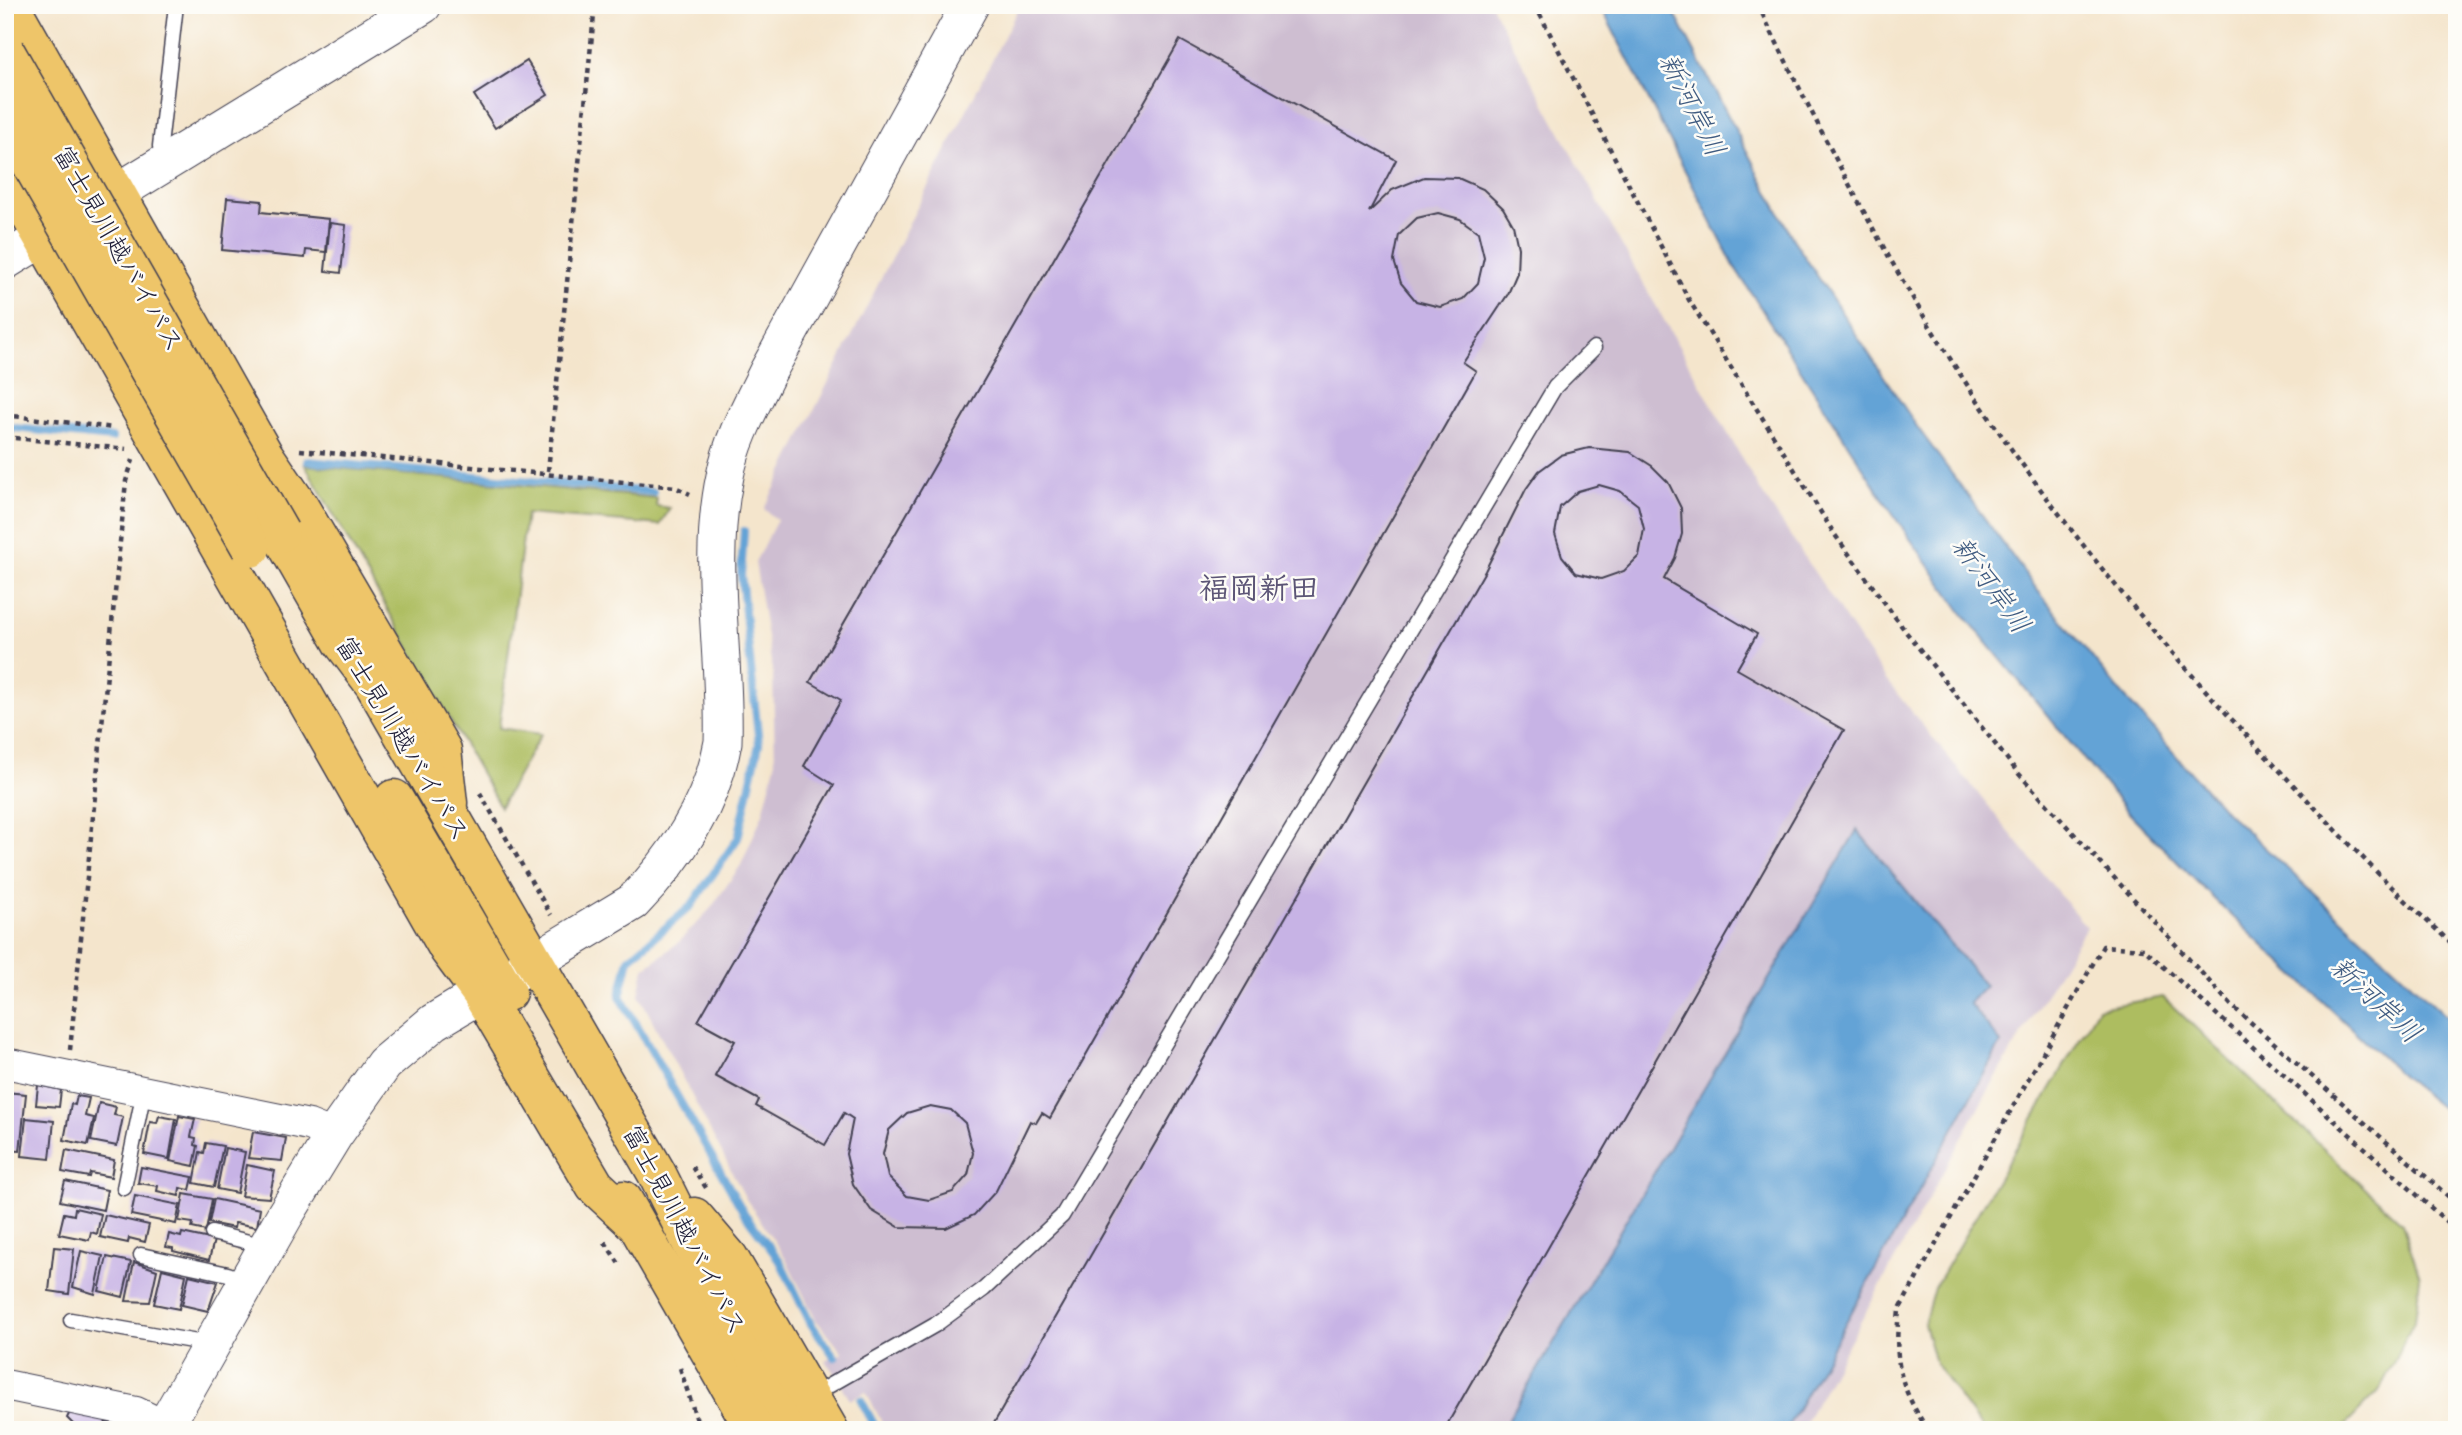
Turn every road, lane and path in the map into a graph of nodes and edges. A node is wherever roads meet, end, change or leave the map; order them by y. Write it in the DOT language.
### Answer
graph roads {
  1 [pos="10,5"];
  2 [pos="176,5"];
  3 [pos="423,5"];
  4 [pos="595,5"];
  5 [pos="970,5"];
  6 [pos="1535,5"];
  7 [pos="1758,5"];
  8 [pos="5,51"];
  9 [pos="5,118"];
  10 [pos="166,164"];
  11 [pos="5,171"];
  12 [pos="118,193"];
  13 [pos="43,238"];
  14 [pos="5,261"];
  15 [pos="1594,348"];
  16 [pos="5,415"];
  17 [pos="123,429"];
  18 [pos="5,437"];
  19 [pos="134,444"];
  20 [pos="136,452"];
  21 [pos="264,455"];
  22 [pos="548,471"];
  23 [pos="691,495"];
  24 [pos="266,541"];
  25 [pos="449,816"];
  26 [pos="2457,948"];
  27 [pos="536,961"];
  28 [pos="491,987"];
  29 [pos="5,1063"];
  30 [pos="67,1075"];
  31 [pos="144,1091"];
  32 [pos="334,1135"];
  33 [pos="672,1168"];
  34 [pos="124,1188"];
  35 [pos="713,1197"];
  36 [pos="2457,1204"];
  37 [pos="2457,1231"];
  38 [pos="212,1233"];
  39 [pos="267,1247"];
  40 [pos="141,1255"];
  41 [pos="247,1282"];
  42 [pos="71,1320"];
  43 [pos="209,1344"];
  44 [pos="5,1385"];
  45 [pos="810,1397"];
  46 [pos="164,1428"];
  47 [pos="755,1430"];
  48 [pos="792,1430"];
  49 [pos="829,1430"];
  50 [pos="1928,1430"];
  1 -- 12 [label="highway"];
  2 -- 10 [label="lane"];
  3 -- 10 [label="street"];
  4 -- 22 [label="path"];
  5 -- 27 [label="street"];
  6 -- 36 [label="path"];
  7 -- 26 [label="path"];
  8 -- 24 [label="highway, 富士見川越バイパス, bridge"];
  9 -- 24 [label="highway, 富士見川越バイパス, bridge"];
  10 -- 12 [label="street"];
  11 -- 13 [label="highway"];
  12 -- 13 [label="street"];
  12 -- 21 [label="highway"];
  13 -- 14 [label="street"];
  13 -- 28 [label="highway"];
  15 -- 45 [label="lane"];
  16 -- 17 [label="path"];
  18 -- 19 [label="path"];
  20 -- 30 [label="path"];
  21 -- 23 [label="path"];
  21 -- 25 [label="highway"];
  24 -- 25 [label="highway, 富士見川越バイパス"];
  24 -- 28 [label="highway, 富士見川越バイパス"];
  25 -- 27 [label="highway, 富士見川越バイパス"];
  27 -- 28 [label="street"];
  27 -- 33 [label="highway, 富士見川越バイパス"];
  28 -- 32 [label="street"];
  28 -- 47 [label="highway, 富士見川越バイパス"];
  29 -- 30 [label="street"];
  30 -- 31 [label="street"];
  31 -- 32 [label="street"];
  31 -- 34 [label="lane"];
  32 -- 39 [label="street"];
  33 -- 35 [label="path"];
  33 -- 45 [label="highway"];
  33 -- 48 [label="highway, 富士見川越バイパス"];
  37 -- 50 [label="path"];
  38 -- 39 [label="lane"];
  39 -- 41 [label="street"];
  40 -- 41 [label="lane"];
  41 -- 43 [label="street"];
  42 -- 43 [label="lane"];
  43 -- 46 [label="street"];
  44 -- 46 [label="street"];
  45 -- 49 [label="highway"];
}
